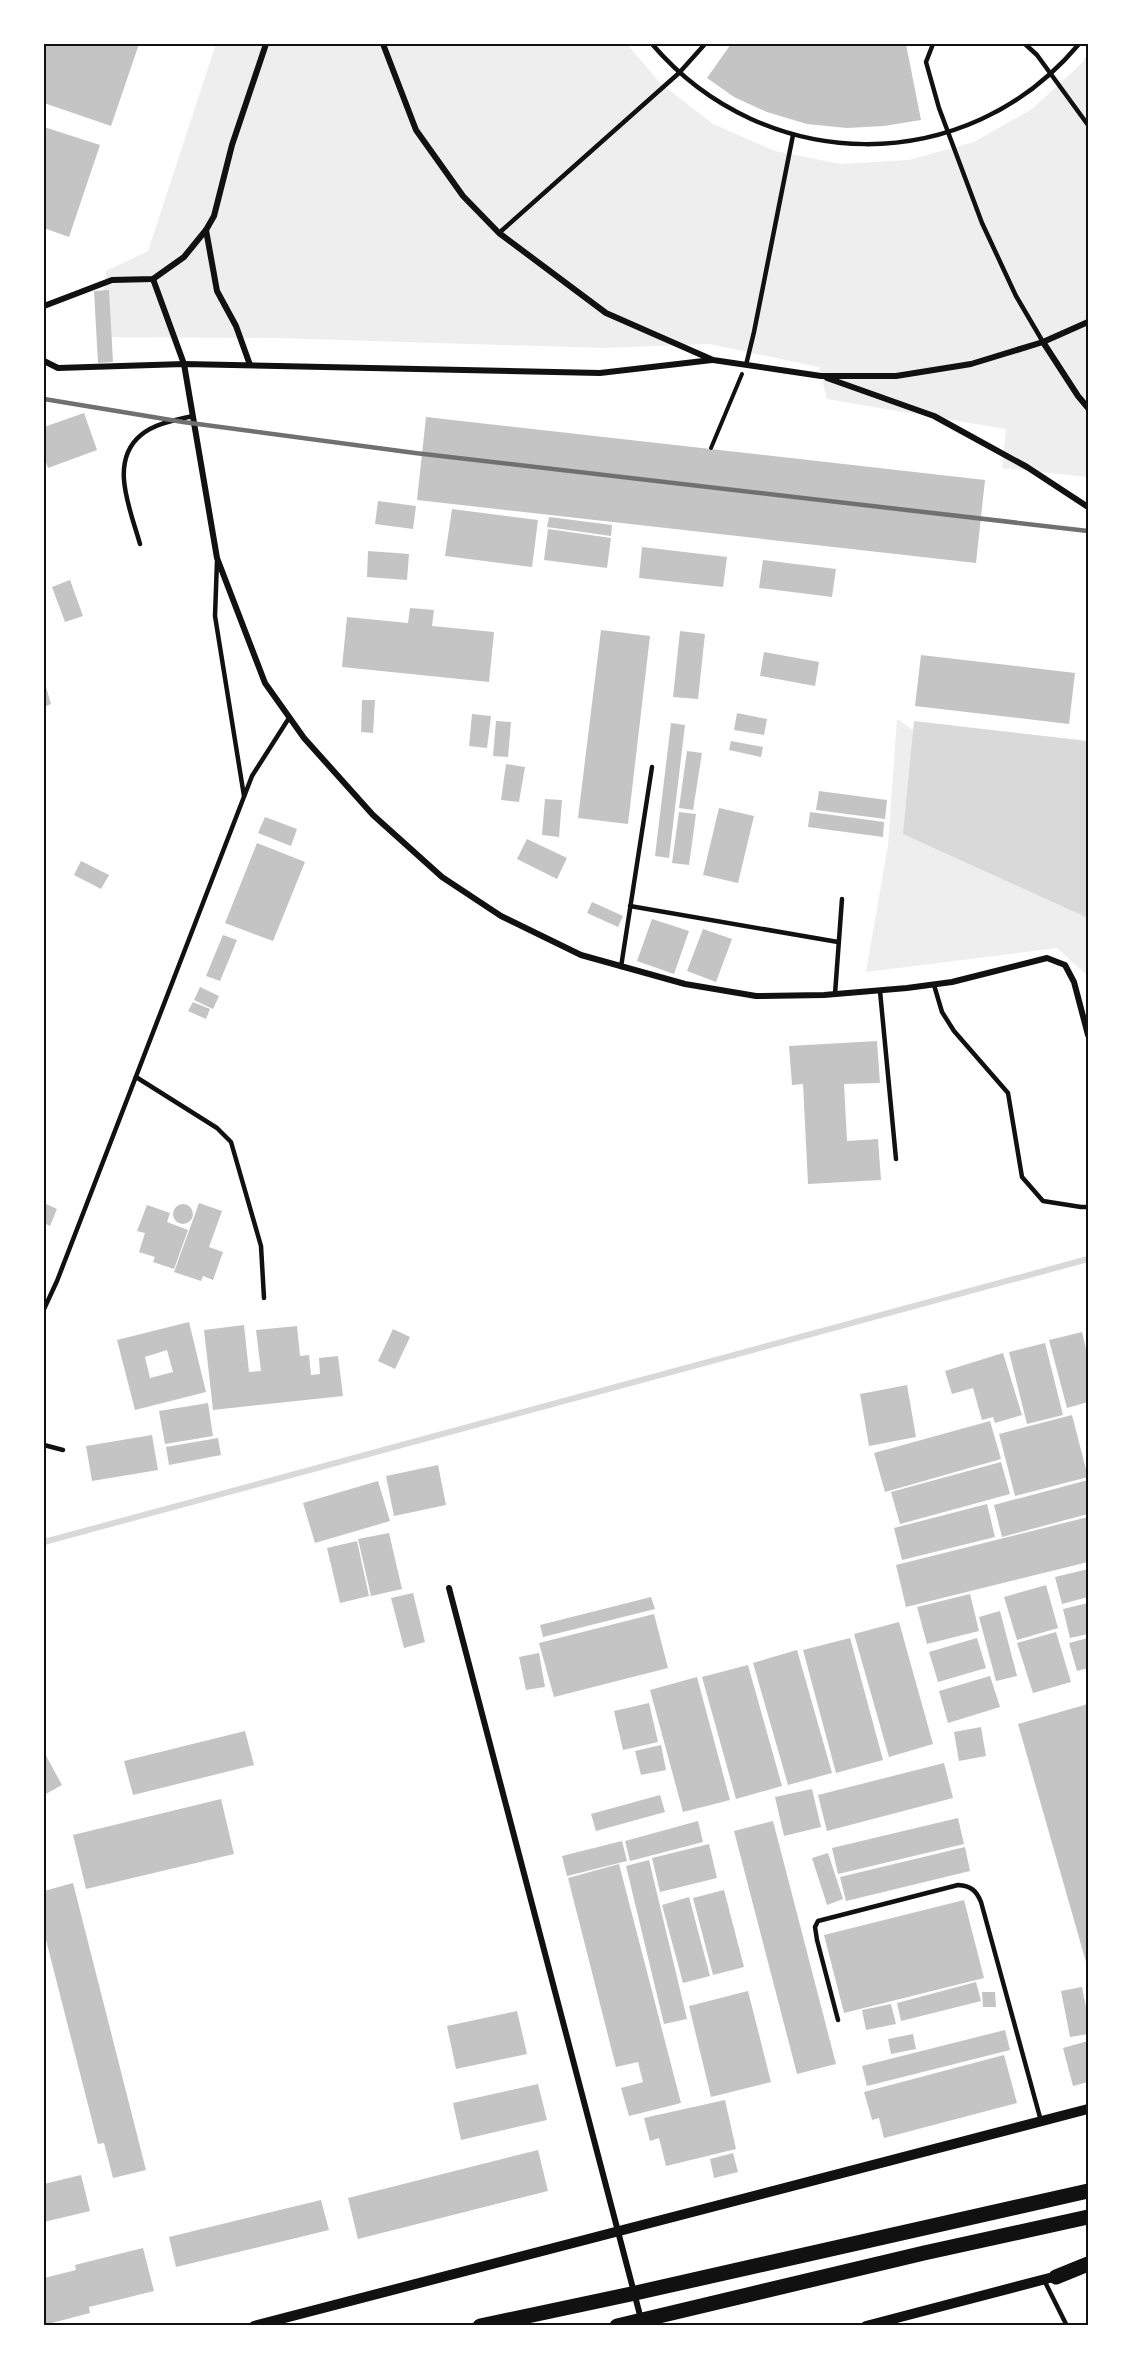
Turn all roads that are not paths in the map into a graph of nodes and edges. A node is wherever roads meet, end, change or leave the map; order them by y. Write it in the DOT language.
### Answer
graph roads {
  1 [pos="266,44"];
  2 [pos="383,44"];
  3 [pos="652,44"];
  4 [pos="705,44"];
  5 [pos="933,44"];
  6 [pos="1025,44"];
  7 [pos="1079,44"];
  8 [pos="679,73"];
  9 [pos="1051,74"];
  10 [pos="1089,126"];
  11 [pos="948,132"];
  12 [pos="793,135"];
  13 [pos="206,230"];
  14 [pos="499,233"];
  15 [pos="153,279"];
  16 [pos="44,306"];
  17 [pos="1089,322"];
  18 [pos="1043,342"];
  19 [pos="713,360"];
  20 [pos="44,361"];
  21 [pos="184,364"];
  22 [pos="250,365"];
  23 [pos="746,365"];
  24 [pos="821,376"];
  25 [pos="1089,408"];
  26 [pos="194,416"];
  27 [pos="1089,507"];
  28 [pos="140,544"];
  29 [pos="218,558"];
  30 [pos="289,718"];
  31 [pos="652,766"];
  32 [pos="244,796"];
  33 [pos="842,899"];
  34 [pos="630,906"];
  35 [pos="838,942"];
  36 [pos="621,967"];
  37 [pos="934,984"];
  38 [pos="880,990"];
  39 [pos="835,994"];
  40 [pos="1089,1035"];
  41 [pos="136,1077"];
  42 [pos="896,1159"];
  43 [pos="1089,1207"];
  44 [pos="264,1298"];
  45 [pos="44,1309"];
  46 [pos="44,1446"];
  47 [pos="63,1450"];
  48 [pos="448,1588"];
  49 [pos="838,2020"];
  50 [pos="1089,2109"];
  51 [pos="1041,2121"];
  52 [pos="1089,2191"];
  53 [pos="1089,2217"];
  54 [pos="619,2229"];
  55 [pos="1089,2266"];
  56 [pos="1050,2278"];
  57 [pos="254,2325"];
  58 [pos="480,2325"];
  59 [pos="617,2325"];
  60 [pos="643,2325"];
  61 [pos="866,2325"];
  62 [pos="1066,2325"];
  1 -- 13 [label="street"];
  2 -- 14 [label="street"];
  3 -- 8 [label="lane"];
  4 -- 8 [label="lane"];
  5 -- 11 [label="lane"];
  6 -- 9 [label="lane"];
  7 -- 9 [label="lane"];
  8 -- 12 [label="lane"];
  8 -- 14 [label="lane"];
  9 -- 10 [label="lane"];
  9 -- 11 [label="lane"];
  11 -- 12 [label="lane"];
  11 -- 18 [label="lane"];
  12 -- 23 [label="lane"];
  13 -- 15 [label="street"];
  13 -- 22 [label="street"];
  14 -- 19 [label="street"];
  15 -- 16 [label="street"];
  15 -- 21 [label="street"];
  17 -- 18 [label="street"];
  18 -- 24 [label="street"];
  18 -- 25 [label="street"];
  19 -- 22 [label="street"];
  19 -- 23 [label="street"];
  20 -- 21 [label="street"];
  21 -- 22 [label="street"];
  21 -- 26 [label="street"];
  23 -- 24 [label="street"];
  24 -- 27 [label="street"];
  26 -- 28 [label="lane"];
  26 -- 29 [label="street"];
  29 -- 30 [label="street"];
  29 -- 32 [label="lane"];
  30 -- 32 [label="lane"];
  30 -- 36 [label="street"];
  31 -- 34 [label="lane"];
  32 -- 41 [label="lane"];
  33 -- 35 [label="lane"];
  34 -- 35 [label="lane"];
  34 -- 36 [label="lane"];
  35 -- 39 [label="lane"];
  36 -- 39 [label="street"];
  37 -- 38 [label="street"];
  37 -- 40 [label="street"];
  37 -- 43 [label="lane"];
  38 -- 39 [label="street"];
  38 -- 42 [label="lane"];
  41 -- 44 [label="lane"];
  41 -- 45 [label="lane"];
  46 -- 47 [label="lane"];
  48 -- 54 [label="street"];
  49 -- 51 [label="lane"];
  50 -- 51 [label="street"];
  51 -- 54 [label="street"];
  52 -- 58 [label="main road"];
  53 -- 59 [label="main road"];
  54 -- 57 [label="street"];
  54 -- 60 [label="street"];
  55 -- 56 [label="main road"];
  56 -- 61 [label="street"];
  56 -- 62 [label="lane"];
}
